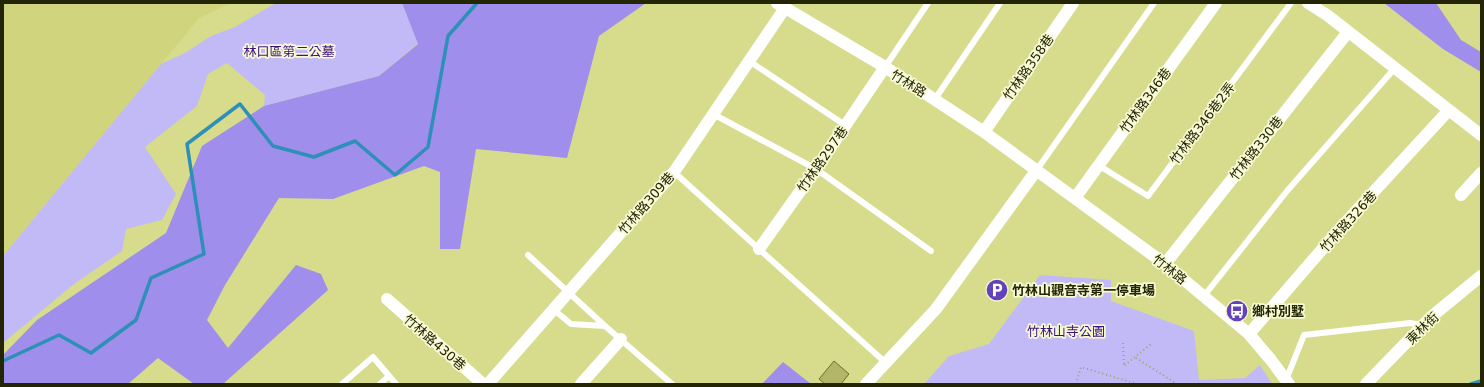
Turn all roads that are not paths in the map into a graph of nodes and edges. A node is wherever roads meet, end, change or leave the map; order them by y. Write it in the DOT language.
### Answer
graph roads {
  1 [pos="928,3"];
  2 [pos="1000,3"];
  3 [pos="1073,3"];
  4 [pos="1154,3"];
  5 [pos="1216,3"];
  6 [pos="1291,3"];
  7 [pos="1308,3"];
  8 [pos="784,4"];
  9 [pos="1348,32"];
  10 [pos="749,61"];
  11 [pos="884,67"];
  12 [pos="1395,68"];
  13 [pos="935,99"];
  14 [pos="1449,110"];
  15 [pos="713,114"];
  16 [pos="845,125"];
  17 [pos="984,132"];
  18 [pos="1481,135"];
  19 [pos="1098,165"];
  20 [pos="816,169"];
  21 [pos="1036,171"];
  22 [pos="674,172"];
  23 [pos="1481,173"];
  24 [pos="1462,195"];
  25 [pos="1075,198"];
  26 [pos="758,249"];
  27 [pos="931,251"];
  28 [pos="528,255"];
  29 [pos="1165,264"];
  30 [pos="1481,276"];
  31 [pos="568,292"];
  32 [pos="1204,296"];
  33 [pos="387,299"];
  34 [pos="553,310"];
  35 [pos="1424,325"];
  36 [pos="606,326"];
  37 [pos="1249,334"];
  38 [pos="621,340"];
  39 [pos="886,363"];
  40 [pos="388,377"];
  41 [pos="1287,382"];
  42 [pos="342,384"];
  43 [pos="380,384"];
  44 [pos="396,384"];
  45 [pos="483,384"];
  46 [pos="488,384"];
  47 [pos="581,384"];
  48 [pos="672,384"];
  49 [pos="866,384"];
  50 [pos="1366,384"];
  1 -- 11 [label="lane"];
  2 -- 13 [label="lane"];
  3 -- 17 [label="street, 竹林路358巷"];
  4 -- 21 [label="lane"];
  5 -- 19 [label="street, 竹林路346巷"];
  6 -- 19 [label="lane, 竹林路346巷2弄"];
  7 -- 9 [label="street"];
  8 -- 10 [label="street, 竹林路309巷"];
  8 -- 11 [label="street, 竹林路"];
  9 -- 12 [label="street"];
  9 -- 29 [label="street, 竹林路330巷"];
  10 -- 15 [label="street, 竹林路309巷"];
  10 -- 16 [label="lane"];
  11 -- 13 [label="street, 竹林路"];
  11 -- 16 [label="street, 竹林路297巷"];
  12 -- 14 [label="street"];
  12 -- 32 [label="lane"];
  13 -- 17 [label="street, 竹林路"];
  14 -- 18 [label="street"];
  14 -- 37 [label="street, 竹林路326巷"];
  15 -- 20 [label="lane"];
  15 -- 22 [label="street, 竹林路309巷"];
  16 -- 20 [label="street, 竹林路297巷"];
  17 -- 21 [label="street, 竹林路"];
  19 -- 25 [label="street, 竹林路346巷"];
  20 -- 26 [label="street, 竹林路297巷"];
  20 -- 27 [label="lane"];
  21 -- 25 [label="street, 竹林路"];
  21 -- 39 [label="street"];
  22 -- 26 [label="lane"];
  22 -- 31 [label="street, 竹林路309巷"];
  23 -- 24 [label="street"];
  25 -- 29 [label="street, 竹林路"];
  26 -- 39 [label="lane"];
  28 -- 31 [label="lane"];
  29 -- 32 [label="street, 竹林路"];
  30 -- 35 [label="street, 東林街"];
  31 -- 34 [label="street, 竹林路309巷"];
  31 -- 36 [label="lane"];
  32 -- 37 [label="street, 竹林路"];
  33 -- 45 [label="street, 竹林路430巷"];
  34 -- 36 [label="lane"];
  34 -- 46 [label="street, 竹林路309巷"];
  35 -- 41 [label="lane"];
  35 -- 50 [label="street, 東林街"];
  36 -- 38 [label="lane"];
  37 -- 41 [label="street, 竹林路"];
  38 -- 47 [label="street"];
  38 -- 48 [label="lane"];
  39 -- 49 [label="street"];
  40 -- 42 [label="lane"];
  40 -- 43 [label="lane"];
  40 -- 44 [label="lane"];
}
